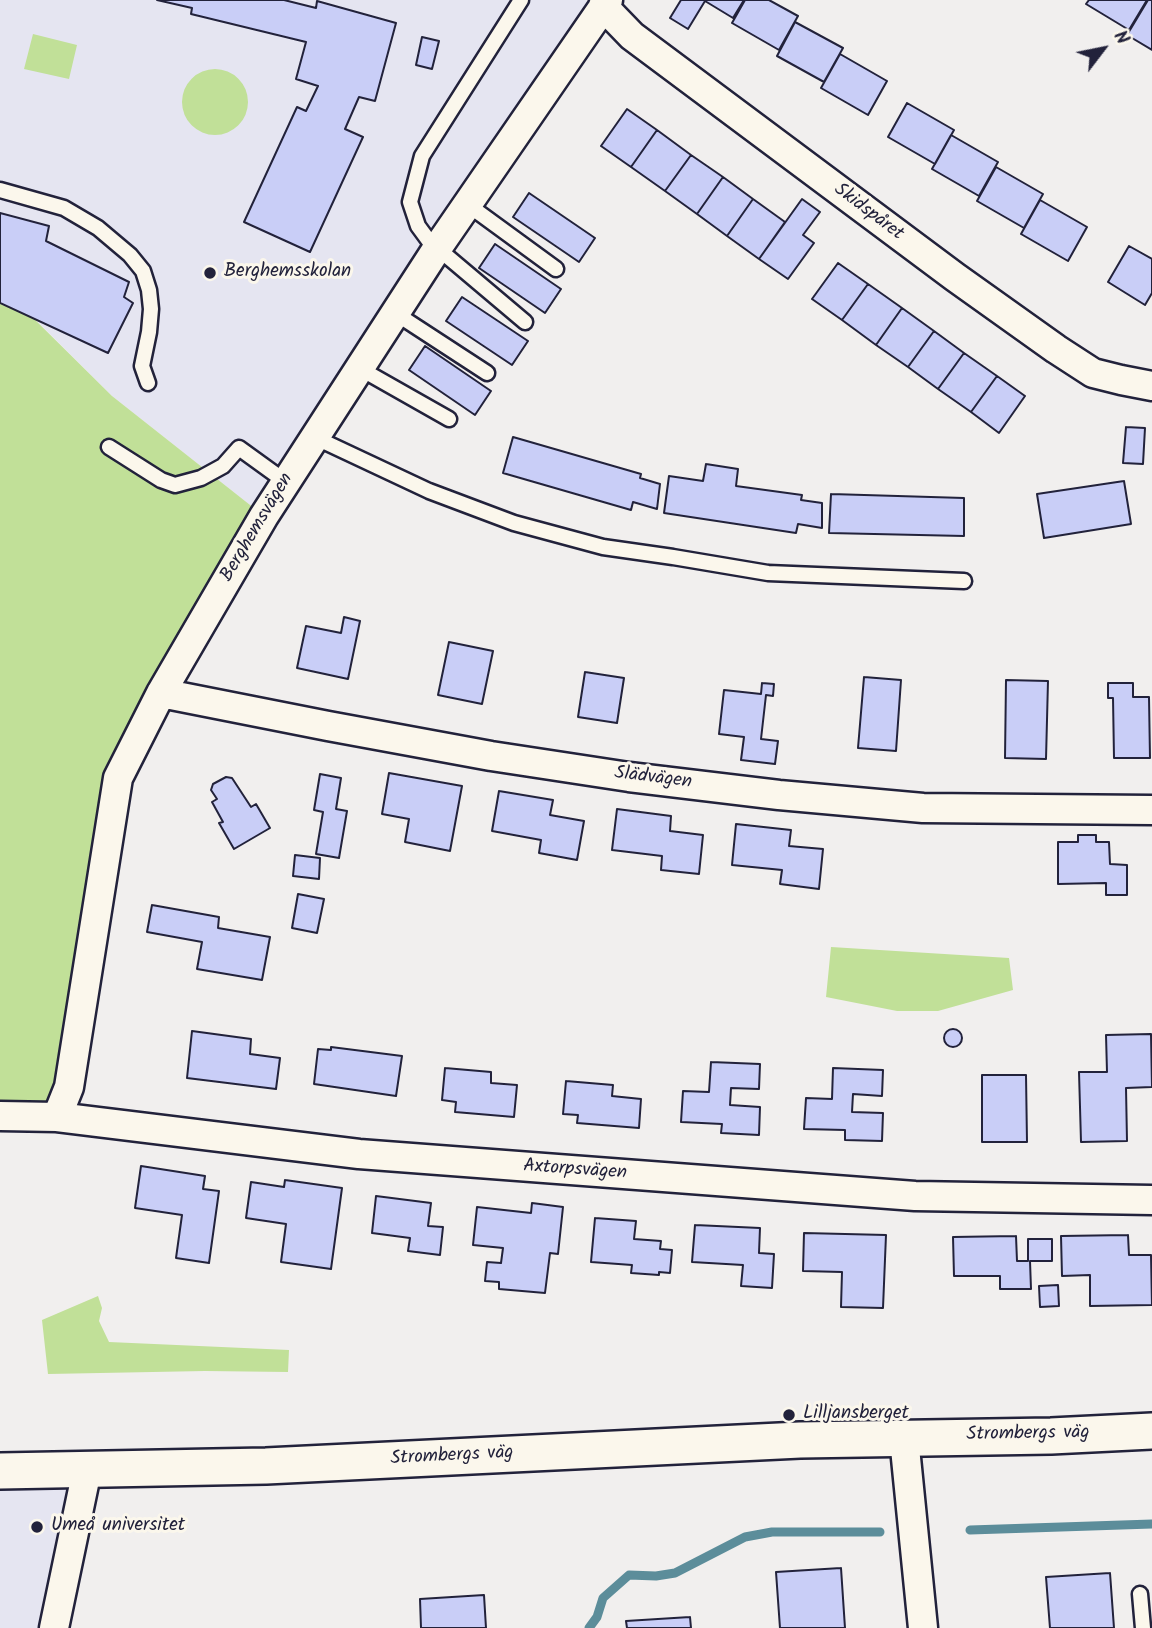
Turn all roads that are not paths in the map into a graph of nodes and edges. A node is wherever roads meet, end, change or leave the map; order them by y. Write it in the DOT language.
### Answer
graph roads {
  1 [pos="521,0"];
  2 [pos="599,2"];
  3 [pos="0,190"];
  4 [pos="467,204"];
  5 [pos="438,247"];
  6 [pos="556,269"];
  7 [pos="395,313"];
  8 [pos="525,322"];
  9 [pos="359,368"];
  10 [pos="486,373"];
  11 [pos="148,383"];
  12 [pos="1152,386"];
  13 [pos="449,419"];
  14 [pos="314,437"];
  15 [pos="110,447"];
  16 [pos="286,482"];
  17 [pos="964,581"];
  18 [pos="161,693"];
  19 [pos="1152,810"];
  20 [pos="0,1116"];
  21 [pos="57,1117"];
  22 [pos="1152,1200"];
  23 [pos="1152,1431"];
  24 [pos="904,1438"];
  25 [pos="87,1469"];
  26 [pos="0,1471"];
  27 [pos="1140,1594"];
  28 [pos="54,1628"];
  29 [pos="923,1628"];
  30 [pos="1143,1628"];
  1 -- 5 [label="lane"];
  2 -- 4 [label="street, Berghemsvägen"];
  2 -- 12 [label="street, Skidspåret"];
  3 -- 11 [label="lane"];
  4 -- 5 [label="street, Berghemsvägen"];
  4 -- 6 [label="lane"];
  5 -- 7 [label="street, Berghemsvägen"];
  5 -- 8 [label="lane"];
  7 -- 9 [label="street, Berghemsvägen"];
  7 -- 10 [label="lane"];
  9 -- 13 [label="lane"];
  9 -- 14 [label="street, Berghemsvägen"];
  14 -- 16 [label="street, Berghemsvägen"];
  14 -- 17 [label="lane"];
  15 -- 16 [label="lane"];
  16 -- 18 [label="street, Berghemsvägen"];
  18 -- 19 [label="street, Slädvägen"];
  18 -- 21 [label="street, Berghemsvägen"];
  20 -- 21 [label="street, Axtorpsvägen"];
  21 -- 22 [label="street, Axtorpsvägen"];
  23 -- 24 [label="street, Strombergs väg"];
  24 -- 25 [label="street, Strombergs väg"];
  24 -- 29 [label="street"];
  25 -- 26 [label="street, Strombergs väg"];
  25 -- 28 [label="street"];
  27 -- 30 [label="lane"];
}
